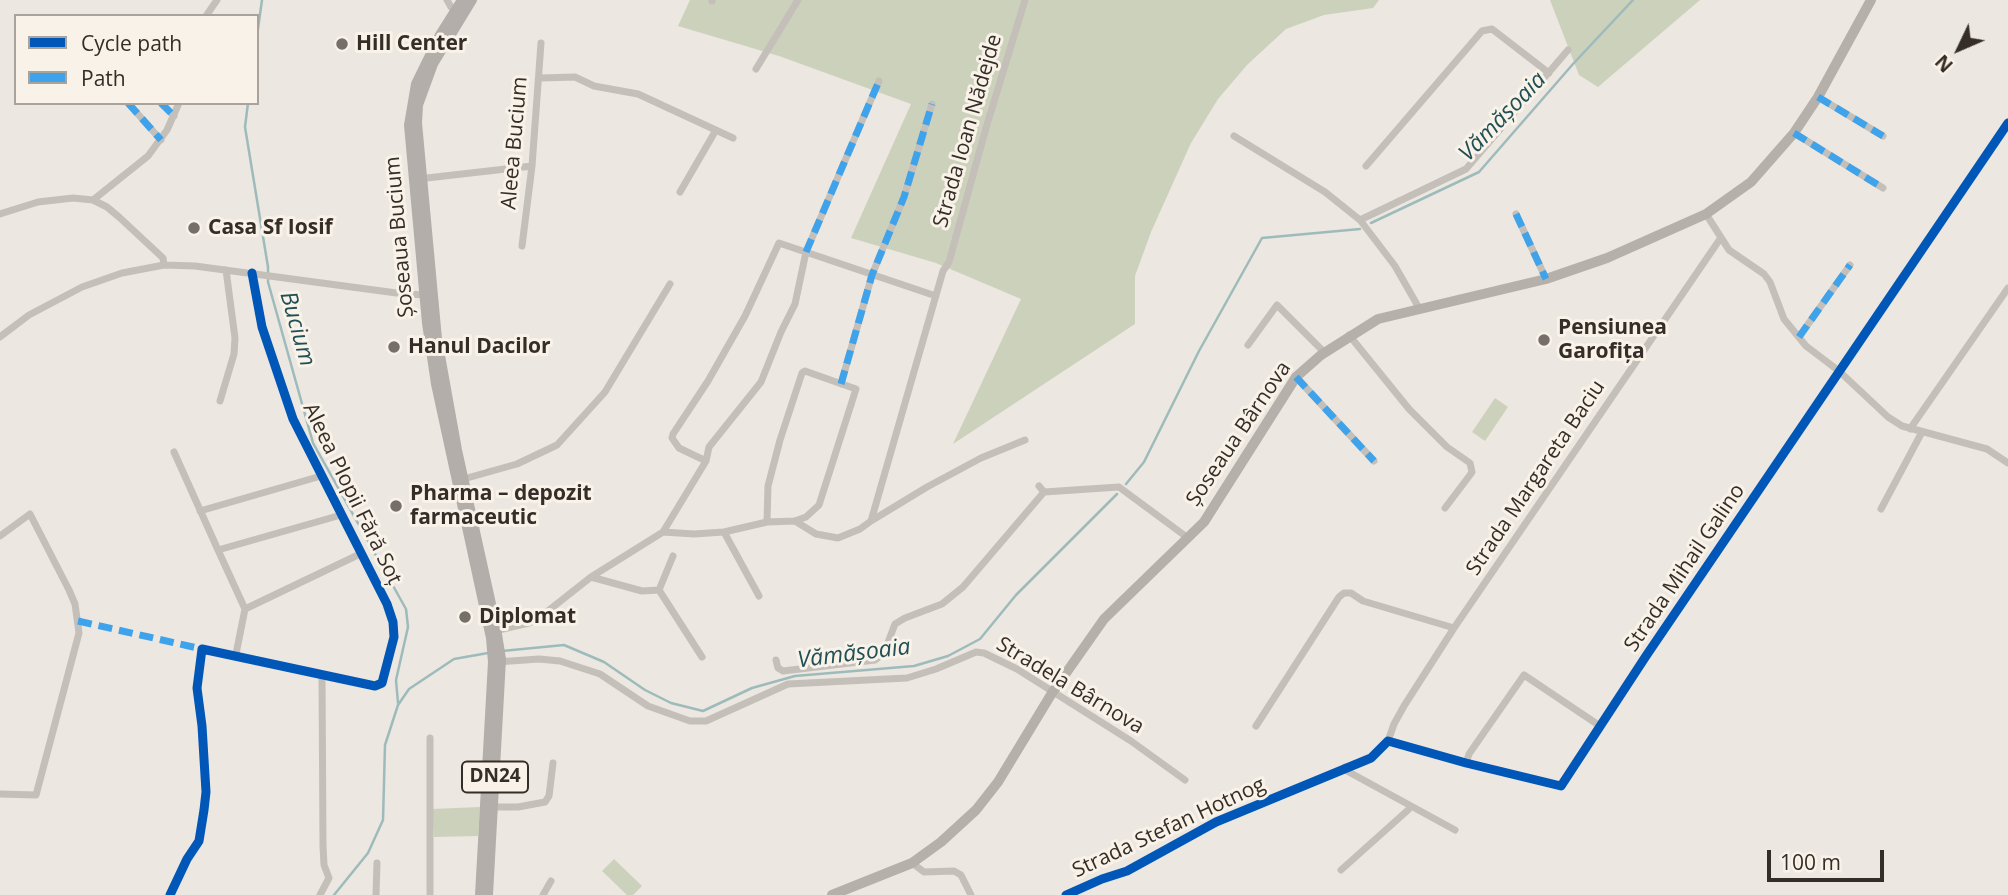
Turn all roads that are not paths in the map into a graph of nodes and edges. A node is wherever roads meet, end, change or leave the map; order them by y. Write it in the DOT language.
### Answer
graph roads {
  1 [pos="447,0"];
  2 [pos="472,0"];
  3 [pos="798,0"];
  4 [pos="1025,0"];
  5 [pos="1871,0"];
  6 [pos="461,8"];
  7 [pos="541,43"];
  8 [pos="1568,50"];
  9 [pos="756,69"];
  10 [pos="1549,73"];
  11 [pos="540,78"];
  12 [pos="879,82"];
  13 [pos="1818,97"];
  14 [pos="932,104"];
  15 [pos="130,105"];
  16 [pos="163,105"];
  17 [pos="178,105"];
  18 [pos="174,116"];
  19 [pos="2008,123"];
  20 [pos="716,130"];
  21 [pos="1794,134"];
  22 [pos="1234,136"];
  23 [pos="1882,136"];
  24 [pos="733,138"];
  25 [pos="161,140"];
  26 [pos="532,166"];
  27 [pos="1366,166"];
  28 [pos="418,179"];
  29 [pos="1883,188"];
  30 [pos="680,192"];
  31 [pos="93,200"];
  32 [pos="0,214"];
  33 [pos="1706,214"];
  34 [pos="1516,215"];
  35 [pos="1360,220"];
  36 [pos="1720,239"];
  37 [pos="522,246"];
  38 [pos="806,252"];
  39 [pos="164,265"];
  40 [pos="1850,265"];
  41 [pos="226,270"];
  42 [pos="252,273"];
  43 [pos="872,275"];
  44 [pos="1546,279"];
  45 [pos="670,284"];
  46 [pos="2008,288"];
  47 [pos="429,295"];
  48 [pos="936,296"];
  49 [pos="1419,308"];
  50 [pos="1349,335"];
  51 [pos="0,337"];
  52 [pos="1799,337"];
  53 [pos="1248,345"];
  54 [pos="1324,352"];
  55 [pos="1839,371"];
  56 [pos="1296,377"];
  57 [pos="841,384"];
  58 [pos="220,401"];
  59 [pos="1910,429"];
  60 [pos="1923,432"];
  61 [pos="1025,440"];
  62 [pos="174,452"];
  63 [pos="706,461"];
  64 [pos="1374,461"];
  65 [pos="2008,463"];
  66 [pos="321,476"];
  67 [pos="460,480"];
  68 [pos="1444,508"];
  69 [pos="1881,509"];
  70 [pos="200,511"];
  71 [pos="341,515"];
  72 [pos="795,521"];
  73 [pos="871,521"];
  74 [pos="767,522"];
  75 [pos="663,531"];
  76 [pos="724,532"];
  77 [pos="0,536"];
  78 [pos="1188,538"];
  79 [pos="218,550"];
  80 [pos="360,554"];
  81 [pos="673,556"];
  82 [pos="591,577"];
  83 [pos="659,590"];
  84 [pos="760,596"];
  85 [pos="245,609"];
  86 [pos="1454,628"];
  87 [pos="494,634"];
  88 [pos="236,654"];
  89 [pos="702,657"];
  90 [pos="776,660"];
  91 [pos="497,661"];
  92 [pos="322,675"];
  93 [pos="1052,693"];
  94 [pos="1256,726"];
  95 [pos="1600,726"];
  96 [pos="430,738"];
  97 [pos="1388,741"];
  98 [pos="553,763"];
  99 [pos="1466,763"];
  100 [pos="1345,767"];
  101 [pos="1185,780"];
  102 [pos="0,794"];
  103 [pos="1411,806"];
  104 [pos="493,807"];
  105 [pos="1455,830"];
  106 [pos="377,863"];
  107 [pos="912,863"];
  108 [pos="1341,870"];
  109 [pos="551,881"];
  110 [pos="170,895"];
  111 [pos="320,895"];
  112 [pos="376,895"];
  113 [pos="430,895"];
  114 [pos="480,895"];
  115 [pos="488,895"];
  116 [pos="543,895"];
  117 [pos="832,895"];
  118 [pos="971,895"];
  119 [pos="1066,895"];
  1 -- 6 [label="street"];
  2 -- 6 [label="main road, Șoseaua Bucium / DN24"];
  3 -- 9 [label="street"];
  4 -- 48 [label="street, Strada Ioan Nădejde"];
  5 -- 13 [label="main road, Șoseaua Bârnova"];
  6 -- 28 [label="main road, Șoseaua Bucium / DN24"];
  7 -- 11 [label="street, Aleea Bucium"];
  8 -- 10 [label="street"];
  10 -- 27 [label="street"];
  10 -- 35 [label="street"];
  11 -- 20 [label="street"];
  11 -- 26 [label="street, Aleea Bucium"];
  12 -- 38 [label="street"];
  13 -- 21 [label="main road, Șoseaua Bârnova"];
  13 -- 23 [label="street"];
  14 -- 43 [label="street"];
  15 -- 25 [label="street"];
  16 -- 18 [label="street"];
  17 -- 18 [label="street"];
  18 -- 25 [label="street"];
  19 -- 55 [label="street, Strada Mihail Galino"];
  20 -- 24 [label="street"];
  20 -- 30 [label="street"];
  21 -- 29 [label="street"];
  21 -- 33 [label="main road, Șoseaua Bârnova"];
  22 -- 35 [label="street"];
  25 -- 31 [label="street"];
  26 -- 28 [label="street"];
  26 -- 37 [label="street, Aleea Bucium"];
  28 -- 47 [label="main road, Șoseaua Bucium / DN24"];
  31 -- 32 [label="street"];
  31 -- 39 [label="street"];
  33 -- 36 [label="street"];
  33 -- 44 [label="main road, Șoseaua Bârnova"];
  34 -- 44 [label="street"];
  35 -- 49 [label="street"];
  36 -- 52 [label="street"];
  36 -- 86 [label="street, Strada Margareta Baciu"];
  38 -- 43 [label="street"];
  38 -- 63 [label="street"];
  38 -- 63 [label="street"];
  39 -- 41 [label="street"];
  39 -- 51 [label="street"];
  40 -- 52 [label="street"];
  41 -- 42 [label="street"];
  41 -- 58 [label="street"];
  42 -- 47 [label="street"];
  42 -- 66 [label="street, Aleea Plopii Fără Soț"];
  43 -- 48 [label="street"];
  43 -- 57 [label="street"];
  44 -- 49 [label="main road, Șoseaua Bârnova"];
  45 -- 67 [label="street"];
  46 -- 59 [label="street"];
  47 -- 67 [label="main road, Șoseaua Bucium / DN24"];
  48 -- 73 [label="street, Strada Ioan Nădejde"];
  49 -- 50 [label="main road, Șoseaua Bârnova"];
  50 -- 54 [label="main road, Șoseaua Bârnova"];
  50 -- 68 [label="street"];
  52 -- 55 [label="street"];
  53 -- 54 [label="street"];
  54 -- 56 [label="main road, Șoseaua Bârnova"];
  55 -- 59 [label="street"];
  55 -- 95 [label="street, Strada Mihail Galino"];
  56 -- 64 [label="street"];
  56 -- 78 [label="main road, Șoseaua Bârnova"];
  57 -- 72 [label="street"];
  57 -- 74 [label="street"];
  59 -- 60 [label="street"];
  60 -- 65 [label="street"];
  60 -- 69 [label="street"];
  61 -- 73 [label="street"];
  62 -- 70 [label="street"];
  63 -- 75 [label="street"];
  66 -- 70 [label="street"];
  66 -- 71 [label="street, Aleea Plopii Fără Soț"];
  67 -- 87 [label="main road, Șoseaua Bucium / DN24"];
  70 -- 79 [label="street"];
  71 -- 79 [label="street"];
  71 -- 80 [label="street, Aleea Plopii Fără Soț"];
  72 -- 73 [label="street"];
  72 -- 74 [label="street"];
  74 -- 76 [label="street"];
  75 -- 76 [label="street"];
  75 -- 82 [label="street"];
  76 -- 84 [label="street"];
  77 -- 102 [label="street"];
  78 -- 90 [label="street"];
  78 -- 93 [label="main road, Șoseaua Bârnova"];
  79 -- 85 [label="street"];
  80 -- 85 [label="street"];
  80 -- 92 [label="street, Aleea Plopii Fără Soț"];
  81 -- 83 [label="street"];
  82 -- 83 [label="street"];
  82 -- 87 [label="street"];
  83 -- 89 [label="street"];
  85 -- 88 [label="street"];
  86 -- 94 [label="street"];
  86 -- 97 [label="street, Strada Margareta Baciu"];
  87 -- 91 [label="main road, Șoseaua Bucium / DN24"];
  88 -- 92 [label="street"];
  88 -- 110 [label="street"];
  91 -- 93 [label="street, Stradela Bârnova"];
  91 -- 104 [label="main road, Șoseaua Bucium / DN24"];
  91 -- 114 [label="main road, Șoseaua Bucium / DN24"];
  92 -- 111 [label="street"];
  93 -- 101 [label="street, Stradela Bârnova"];
  93 -- 107 [label="main road, Șoseaua Bârnova"];
  95 -- 99 [label="street, Strada Mihail Galino"];
  95 -- 99 [label="street"];
  96 -- 113 [label="street"];
  97 -- 99 [label="street"];
  97 -- 100 [label="street, Strada Stefan Hotnog"];
  98 -- 104 [label="street"];
  100 -- 103 [label="street"];
  100 -- 119 [label="street, Strada Stefan Hotnog"];
  103 -- 105 [label="street"];
  103 -- 108 [label="street"];
  104 -- 115 [label="main road, Șoseaua Bucium / DN24"];
  106 -- 112 [label="street"];
  107 -- 117 [label="main road, Șoseaua Bârnova"];
  107 -- 118 [label="street"];
  109 -- 116 [label="street"];
}
